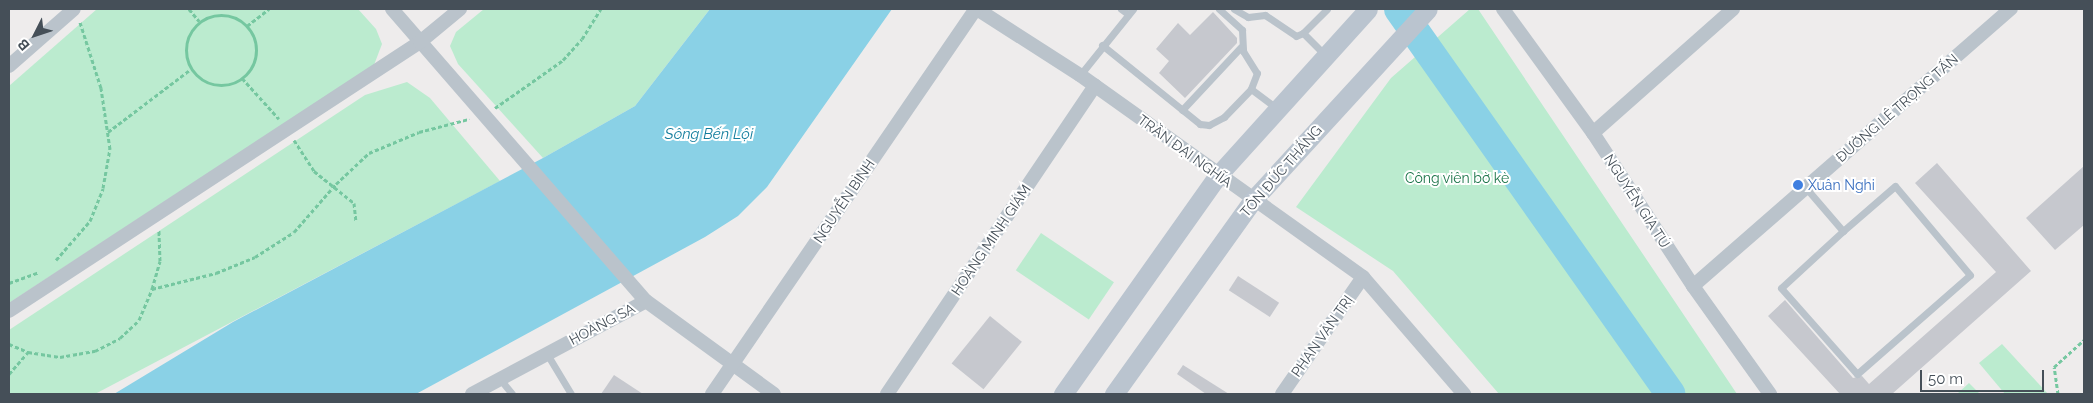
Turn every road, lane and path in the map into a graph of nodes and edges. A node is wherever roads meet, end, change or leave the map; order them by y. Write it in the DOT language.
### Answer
graph roads {
  1 [pos="189,9"];
  2 [pos="269,9"];
  3 [pos="392,9"];
  4 [pos="460,9"];
  5 [pos="601,9"];
  6 [pos="976,9"];
  7 [pos="1121,9"];
  8 [pos="1219,9"];
  9 [pos="1234,9"];
  10 [pos="1272,9"];
  11 [pos="1327,9"];
  12 [pos="1368,9"];
  13 [pos="1428,9"];
  14 [pos="1502,9"];
  15 [pos="1733,9"];
  16 [pos="2011,9"];
  17 [pos="1131,12"];
  18 [pos="76,13"];
  19 [pos="1265,15"];
  20 [pos="199,21"];
  21 [pos="247,26"];
  22 [pos="1303,33"];
  23 [pos="420,42"];
  24 [pos="1102,46"];
  25 [pos="1241,47"];
  26 [pos="1326,55"];
  27 [pos="9,66"];
  28 [pos="191,69"];
  29 [pos="1080,75"];
  30 [pos="242,78"];
  31 [pos="1095,86"];
  32 [pos="1251,88"];
  33 [pos="1182,110"];
  34 [pos="1278,110"];
  35 [pos="484,116"];
  36 [pos="288,129"];
  37 [pos="108,132"];
  38 [pos="1593,133"];
  39 [pos="1219,174"];
  40 [pos="333,187"];
  41 [pos="1806,188"];
  42 [pos="1252,200"];
  43 [pos="158,213"];
  44 [pos="356,221"];
  45 [pos="1843,231"];
  46 [pos="53,263"];
  47 [pos="46,269"];
  48 [pos="1363,277"];
  49 [pos="9,283"];
  50 [pos="1693,286"];
  51 [pos="152,289"];
  52 [pos="646,301"];
  53 [pos="9,311"];
  54 [pos="2084,340"];
  55 [pos="9,344"];
  56 [pos="28,352"];
  57 [pos="547,354"];
  58 [pos="732,364"];
  59 [pos="9,374"];
  60 [pos="500,379"];
  61 [pos="472,394"];
  62 [pos="512,394"];
  63 [pos="571,394"];
  64 [pos="712,394"];
  65 [pos="774,394"];
  66 [pos="887,394"];
  67 [pos="1063,394"];
  68 [pos="1114,394"];
  69 [pos="1282,394"];
  70 [pos="1464,394"];
  71 [pos="1770,394"];
  72 [pos="2058,394"];
  1 -- 20 [label="path"];
  2 -- 21 [label="path"];
  3 -- 23 [label="street"];
  4 -- 23 [label="street"];
  5 -- 35 [label="path"];
  6 -- 29 [label="street, TRẦN ĐẠI NGHĨA"];
  6 -- 58 [label="street, NGUYỄN BÌNH"];
  7 -- 17 [label="lane"];
  8 -- 25 [label="lane"];
  9 -- 19 [label="lane"];
  10 -- 19 [label="lane"];
  11 -- 22 [label="lane"];
  12 -- 26 [label="main road"];
  13 -- 42 [label="main road, TÔN ĐỨC THẮNG"];
  14 -- 38 [label="street, NGUYỄN GIA TÚ"];
  15 -- 38 [label="street"];
  16 -- 41 [label="street, ĐƯỜNG LÊ TRỌNG TẤN"];
  17 -- 24 [label="lane"];
  18 -- 27 [label="street"];
  18 -- 37 [label="path"];
  19 -- 22 [label="lane"];
  20 -- 21 [label="path"];
  20 -- 28 [label="path"];
  21 -- 30 [label="path"];
  22 -- 26 [label="lane"];
  23 -- 35 [label="street"];
  23 -- 36 [label="street"];
  24 -- 29 [label="lane"];
  24 -- 33 [label="lane"];
  25 -- 32 [label="lane"];
  25 -- 33 [label="lane"];
  26 -- 34 [label="main road"];
  28 -- 30 [label="path"];
  28 -- 37 [label="path"];
  29 -- 31 [label="street, TRẦN ĐẠI NGHĨA"];
  30 -- 36 [label="path"];
  31 -- 39 [label="street, TRẦN ĐẠI NGHĨA"];
  31 -- 66 [label="street, HOÀNG MINH GIÁM"];
  32 -- 33 [label="lane"];
  32 -- 34 [label="lane"];
  34 -- 39 [label="main road"];
  35 -- 40 [label="path"];
  35 -- 52 [label="street"];
  36 -- 40 [label="path"];
  36 -- 43 [label="street"];
  37 -- 46 [label="path"];
  38 -- 50 [label="street, NGUYỄN GIA TÚ"];
  39 -- 42 [label="street, TRẦN ĐẠI NGHĨA"];
  39 -- 67 [label="main road"];
  40 -- 44 [label="path"];
  40 -- 51 [label="path"];
  41 -- 45 [label="lane"];
  41 -- 50 [label="street, ĐƯỜNG LÊ TRỌNG TẤN"];
  42 -- 48 [label="street, TRẦN ĐẠI NGHĨA"];
  42 -- 68 [label="main road, TÔN ĐỨC THẮNG"];
  43 -- 51 [label="path"];
  43 -- 53 [label="street"];
  45 -- 45 [label="lane"];
  47 -- 49 [label="path"];
  48 -- 69 [label="street, PHAN VĂN TRỊ"];
  48 -- 70 [label="street, TRẦN ĐẠI NGHĨA"];
  50 -- 71 [label="street, NGUYỄN GIA TÚ"];
  51 -- 56 [label="path"];
  52 -- 57 [label="street, HOÀNG SA"];
  52 -- 58 [label="street, HOÀNG SA"];
  54 -- 72 [label="path"];
  55 -- 56 [label="path"];
  56 -- 59 [label="path"];
  57 -- 60 [label="street, HOÀNG SA"];
  57 -- 63 [label="lane"];
  58 -- 64 [label="street, NGUYỄN BÌNH"];
  58 -- 65 [label="street, HOÀNG SA"];
  60 -- 61 [label="street, HOÀNG SA"];
  60 -- 62 [label="lane"];
}
